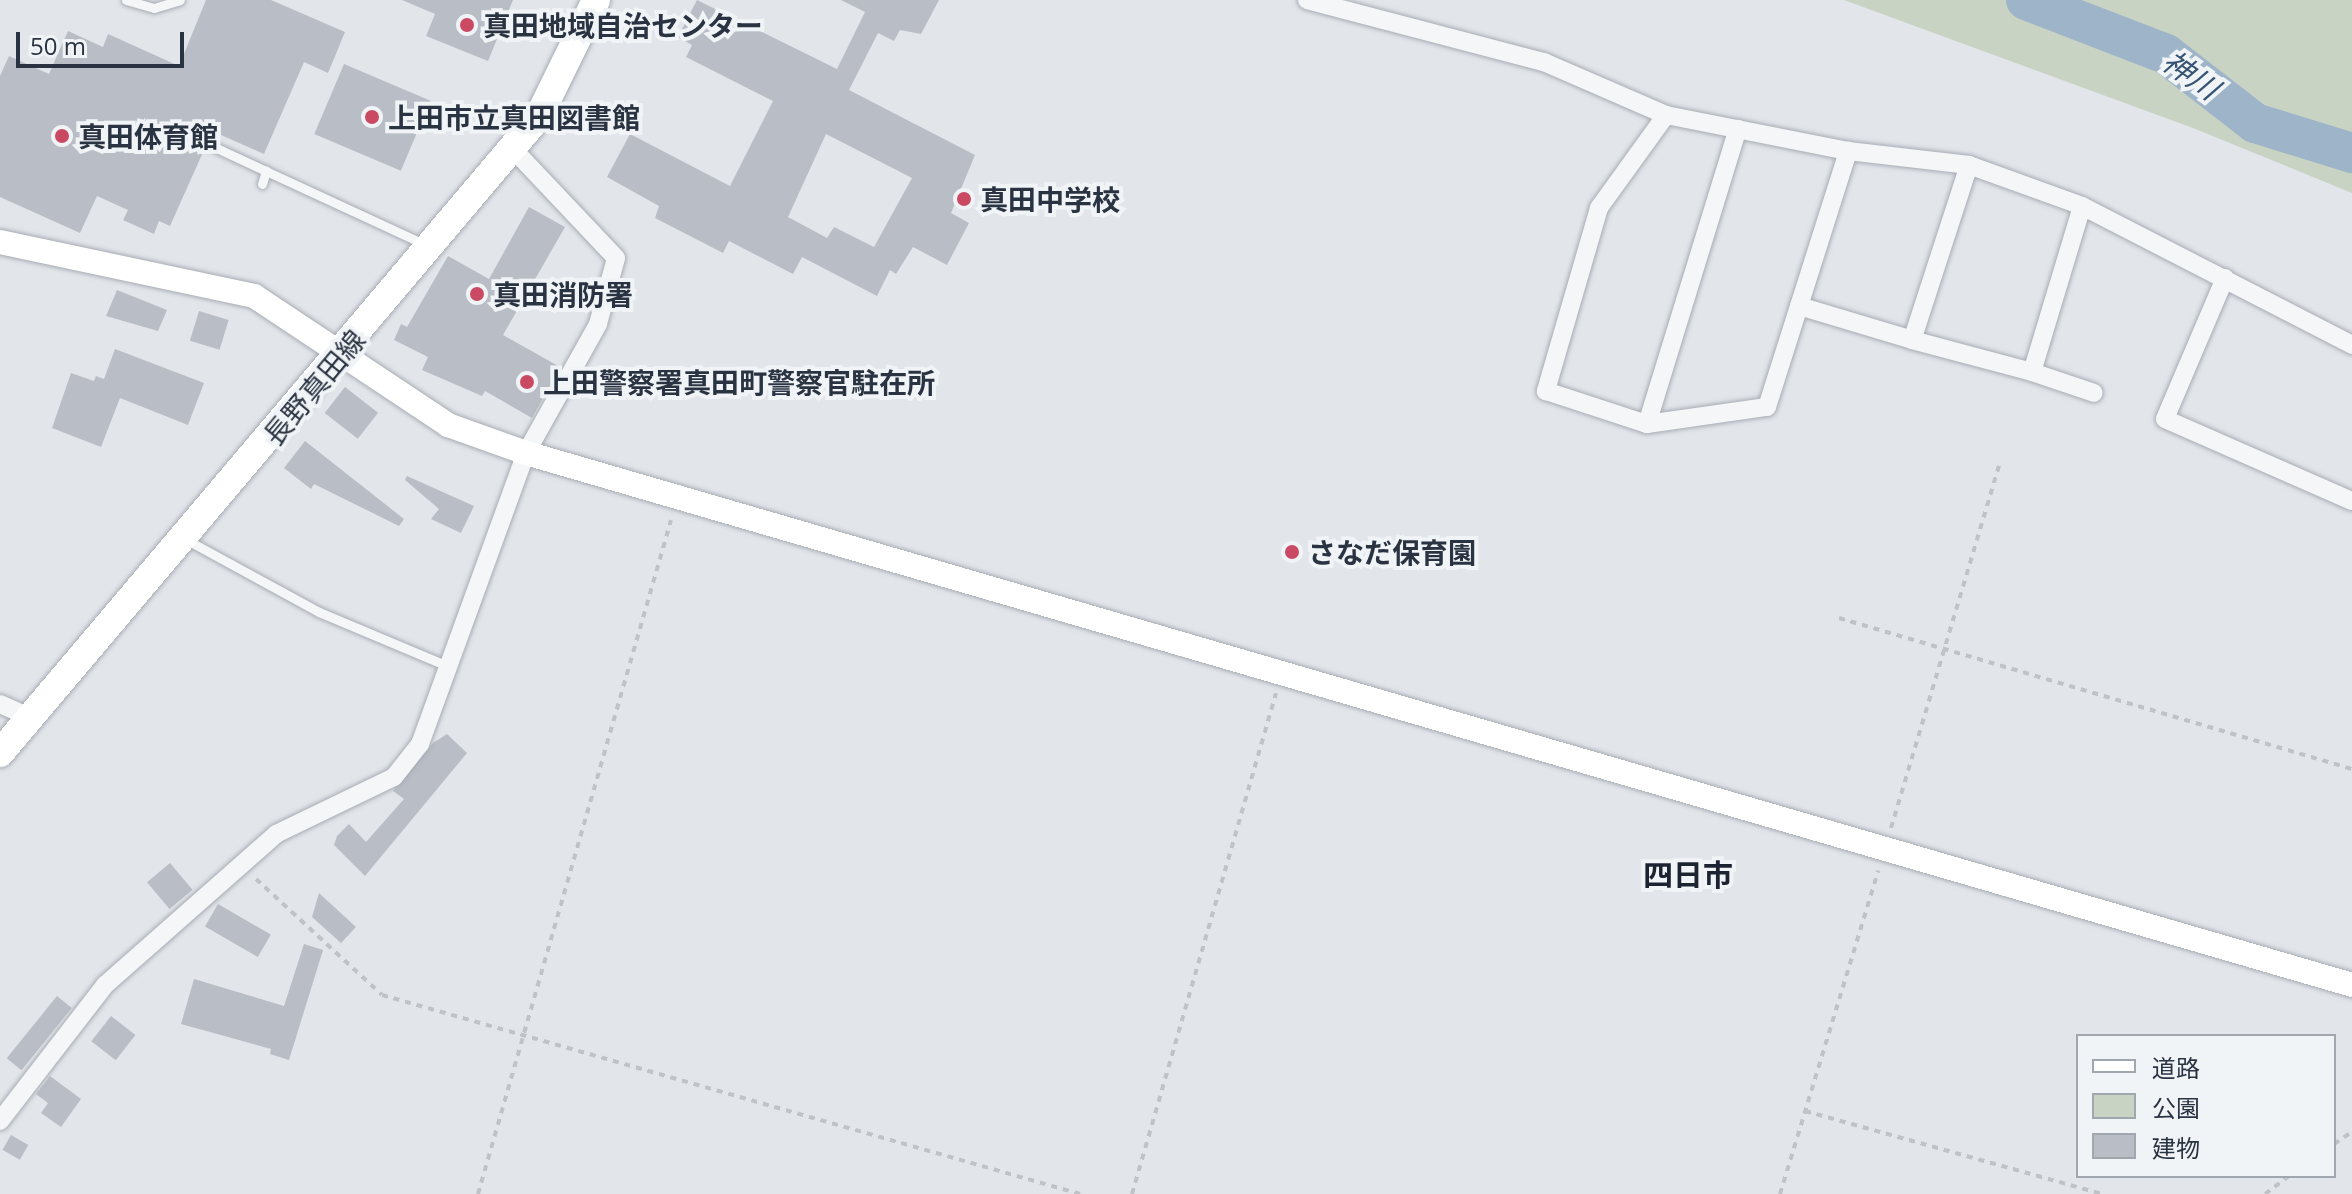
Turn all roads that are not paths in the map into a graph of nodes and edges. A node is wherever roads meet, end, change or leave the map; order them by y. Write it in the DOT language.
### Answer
graph roads {
  1 [pos="126,0"];
  2 [pos="180,0"];
  3 [pos="596,0"];
  4 [pos="1307,0"];
  5 [pos="1666,115"];
  6 [pos="1738,129"];
  7 [pos="195,138"];
  8 [pos="512,148"];
  9 [pos="1848,151"];
  10 [pos="1969,165"];
  11 [pos="266,171"];
  12 [pos="262,184"];
  13 [pos="2082,206"];
  14 [pos="0,242"];
  15 [pos="431,247"];
  16 [pos="2225,278"];
  17 [pos="1799,306"];
  18 [pos="1912,340"];
  19 [pos="2352,345"];
  20 [pos="341,356"];
  21 [pos="2032,372"];
  22 [pos="2094,393"];
  23 [pos="1647,424"];
  24 [pos="526,453"];
  25 [pos="2352,501"];
  26 [pos="184,538"];
  27 [pos="450,667"];
  28 [pos="0,704"];
  29 [pos="29,717"];
  30 [pos="0,753"];
  31 [pos="2352,985"];
  32 [pos="0,1121"];
  1 -- 2 [label="lane"];
  3 -- 8 [label="main road, 長野真田線"];
  4 -- 5 [label="street"];
  5 -- 6 [label="street"];
  5 -- 23 [label="street"];
  6 -- 9 [label="street"];
  6 -- 23 [label="street"];
  7 -- 11 [label="lane"];
  8 -- 15 [label="main road, 長野真田線"];
  8 -- 24 [label="street"];
  9 -- 10 [label="street"];
  9 -- 17 [label="street"];
  10 -- 13 [label="street"];
  10 -- 18 [label="street"];
  11 -- 12 [label="lane"];
  11 -- 15 [label="lane"];
  13 -- 16 [label="street"];
  13 -- 21 [label="street"];
  14 -- 20 [label="street"];
  15 -- 20 [label="main road, 長野真田線"];
  16 -- 19 [label="street"];
  16 -- 25 [label="street"];
  17 -- 18 [label="street"];
  17 -- 23 [label="street"];
  18 -- 21 [label="street"];
  20 -- 24 [label="street"];
  20 -- 26 [label="main road, 長野真田線"];
  21 -- 22 [label="street"];
  24 -- 27 [label="street"];
  24 -- 31 [label="street"];
  26 -- 27 [label="lane"];
  26 -- 29 [label="main road, 長野真田線"];
  27 -- 32 [label="street"];
  28 -- 29 [label="street"];
  29 -- 30 [label="main road, 長野真田線"];
}
